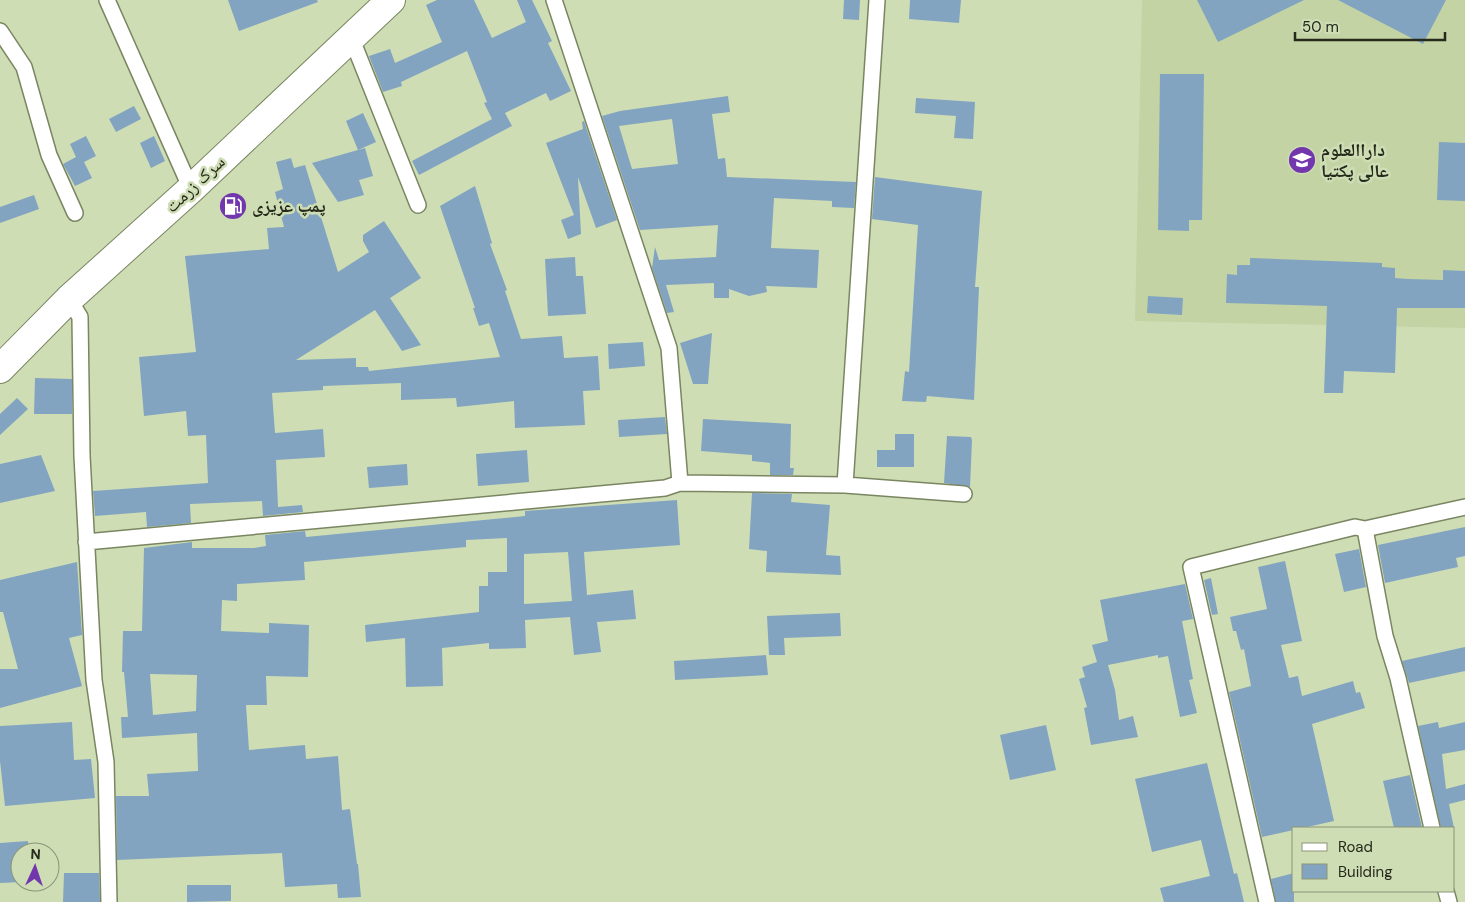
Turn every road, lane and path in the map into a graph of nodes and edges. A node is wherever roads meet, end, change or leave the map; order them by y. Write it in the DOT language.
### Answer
graph roads {
  1 [pos="107,0"];
  2 [pos="391,0"];
  3 [pos="554,0"];
  4 [pos="877,0"];
  5 [pos="369,9"];
  6 [pos="0,31"];
  7 [pos="351,37"];
  8 [pos="191,190"];
  9 [pos="418,205"];
  10 [pos="75,213"];
  11 [pos="69,298"];
  12 [pos="0,369"];
  13 [pos="680,483"];
  14 [pos="845,485"];
  15 [pos="964,494"];
  16 [pos="1465,507"];
  17 [pos="1365,529"];
  18 [pos="86,542"];
  19 [pos="1432,827"];
  20 [pos="109,902"];
  21 [pos="1267,902"];
  1 -- 8 [label="street"];
  2 -- 5 [label="highway, سرک زرمت"];
  3 -- 13 [label="street"];
  4 -- 14 [label="street"];
  5 -- 7 [label="highway, سرک زرمت"];
  6 -- 10 [label="street"];
  7 -- 8 [label="highway, سرک زرمت"];
  7 -- 9 [label="street"];
  8 -- 11 [label="highway, سرک زرمت"];
  11 -- 12 [label="highway, سرک زرمت"];
  11 -- 18 [label="street"];
  13 -- 14 [label="street"];
  13 -- 18 [label="street"];
  14 -- 15 [label="street"];
  16 -- 17 [label="street"];
  17 -- 19 [label="street"];
  17 -- 21 [label="street"];
  18 -- 20 [label="street"];
}
